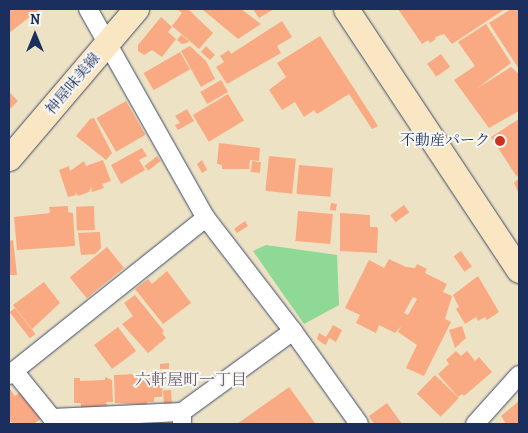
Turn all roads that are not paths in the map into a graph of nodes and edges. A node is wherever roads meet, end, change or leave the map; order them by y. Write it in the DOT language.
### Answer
graph roads {
  1 [pos="88,9"];
  2 [pos="136,9"];
  3 [pos="346,9"];
  4 [pos="108,43"];
  5 [pos="9,158"];
  6 [pos="206,218"];
  7 [pos="519,270"];
  8 [pos="293,331"];
  9 [pos="12,373"];
  10 [pos="519,375"];
  11 [pos="182,418"];
  12 [pos="359,424"];
  13 [pos="475,424"];
  1 -- 4 [label="street"];
  2 -- 4 [label="street, 神屋味美線"];
  3 -- 7 [label="street"];
  4 -- 5 [label="street, 神屋味美線"];
  4 -- 6 [label="street"];
  6 -- 8 [label="street"];
  6 -- 9 [label="street"];
  8 -- 11 [label="street"];
  8 -- 12 [label="street"];
  9 -- 11 [label="street"];
  10 -- 13 [label="street"];
}
